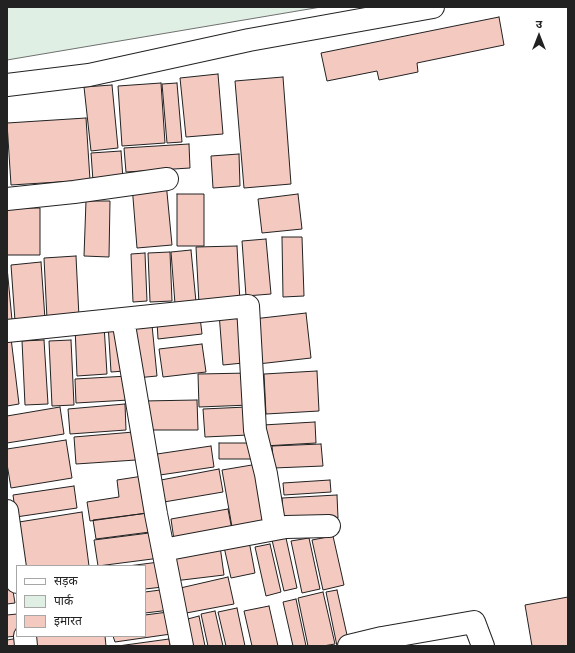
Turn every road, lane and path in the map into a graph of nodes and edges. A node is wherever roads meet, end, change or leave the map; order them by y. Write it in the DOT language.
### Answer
graph roads {
  1 [pos="433,7"];
  2 [pos="7,85"];
  3 [pos="167,179"];
  4 [pos="7,199"];
  5 [pos="123,319"];
  6 [pos="7,331"];
  7 [pos="7,511"];
  8 [pos="329,526"];
  9 [pos="275,529"];
  10 [pos="163,550"];
  11 [pos="16,575"];
  12 [pos="182,646"];
  13 [pos="349,646"];
  14 [pos="483,646"];
  1 -- 2 [label="street"];
  3 -- 4 [label="street"];
  5 -- 6 [label="street"];
  5 -- 9 [label="street"];
  5 -- 10 [label="street"];
  7 -- 11 [label="street"];
  8 -- 9 [label="street"];
  9 -- 10 [label="street"];
  10 -- 12 [label="street"];
  13 -- 14 [label="street"];
}
